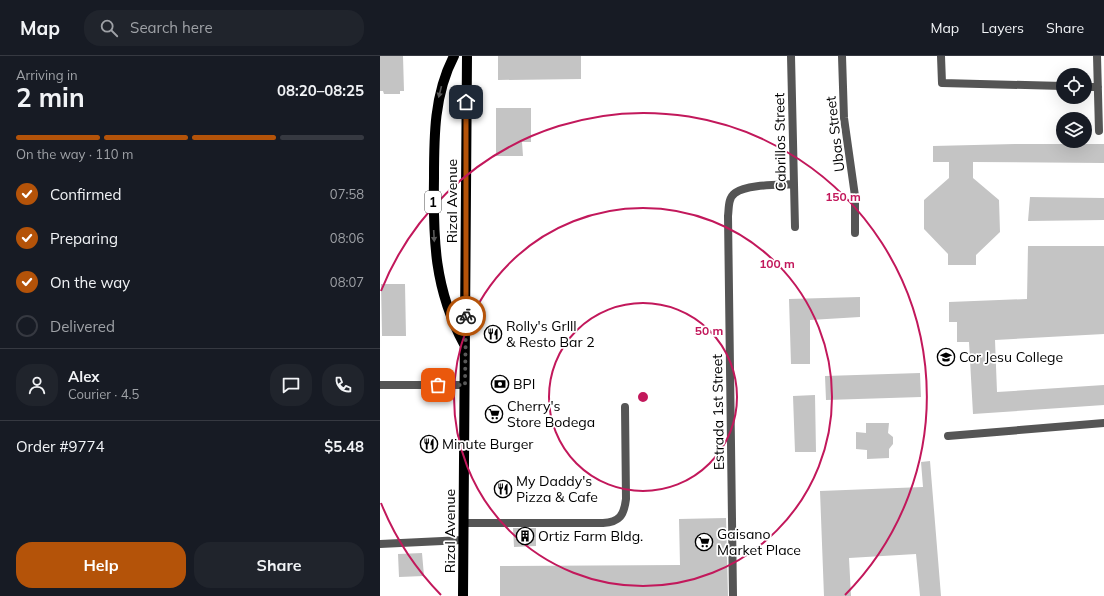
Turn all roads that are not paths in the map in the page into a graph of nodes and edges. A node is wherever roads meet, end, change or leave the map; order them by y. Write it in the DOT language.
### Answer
graph roads {
  1 [pos="454,56"];
  2 [pos="467,56"];
  3 [pos="791,56"];
  4 [pos="842,56"];
  5 [pos="940,56"];
  6 [pos="1097,56"];
  7 [pos="1056,86"];
  8 [pos="1092,87"];
  9 [pos="1098,87"];
  10 [pos="1099,131"];
  11 [pos="794,184"];
  12 [pos="795,228"];
  13 [pos="855,233"];
  14 [pos="465,345"];
  15 [pos="380,385"];
  16 [pos="465,385"];
  17 [pos="625,407"];
  18 [pos="1104,423"];
  19 [pos="948,436"];
  20 [pos="464,523"];
  21 [pos="463,540"];
  22 [pos="380,544"];
  23 [pos="463,596"];
  24 [pos="733,596"];
  1 -- 14 [label="main road, Rizal Avenue / 1, one-way"];
  2 -- 14 [label="main road, Rizal Avenue / 1"];
  3 -- 11 [label="street, Cabrillos Street"];
  4 -- 13 [label="street, Ubas Street"];
  5 -- 7 [label="street"];
  6 -- 9 [label="street"];
  8 -- 9 [label="street"];
  9 -- 10 [label="street"];
  11 -- 12 [label="street, Cabrillos Street"];
  11 -- 24 [label="street, Estrada 1st Street"];
  14 -- 16 [label="main road, Rizal Avenue / 1"];
  15 -- 16 [label="street"];
  16 -- 20 [label="main road, Rizal Avenue / 1"];
  17 -- 20 [label="street"];
  18 -- 19 [label="street"];
  20 -- 21 [label="main road, Rizal Avenue / 1"];
  21 -- 22 [label="street"];
  21 -- 23 [label="main road, Rizal Avenue / 1"];
}
